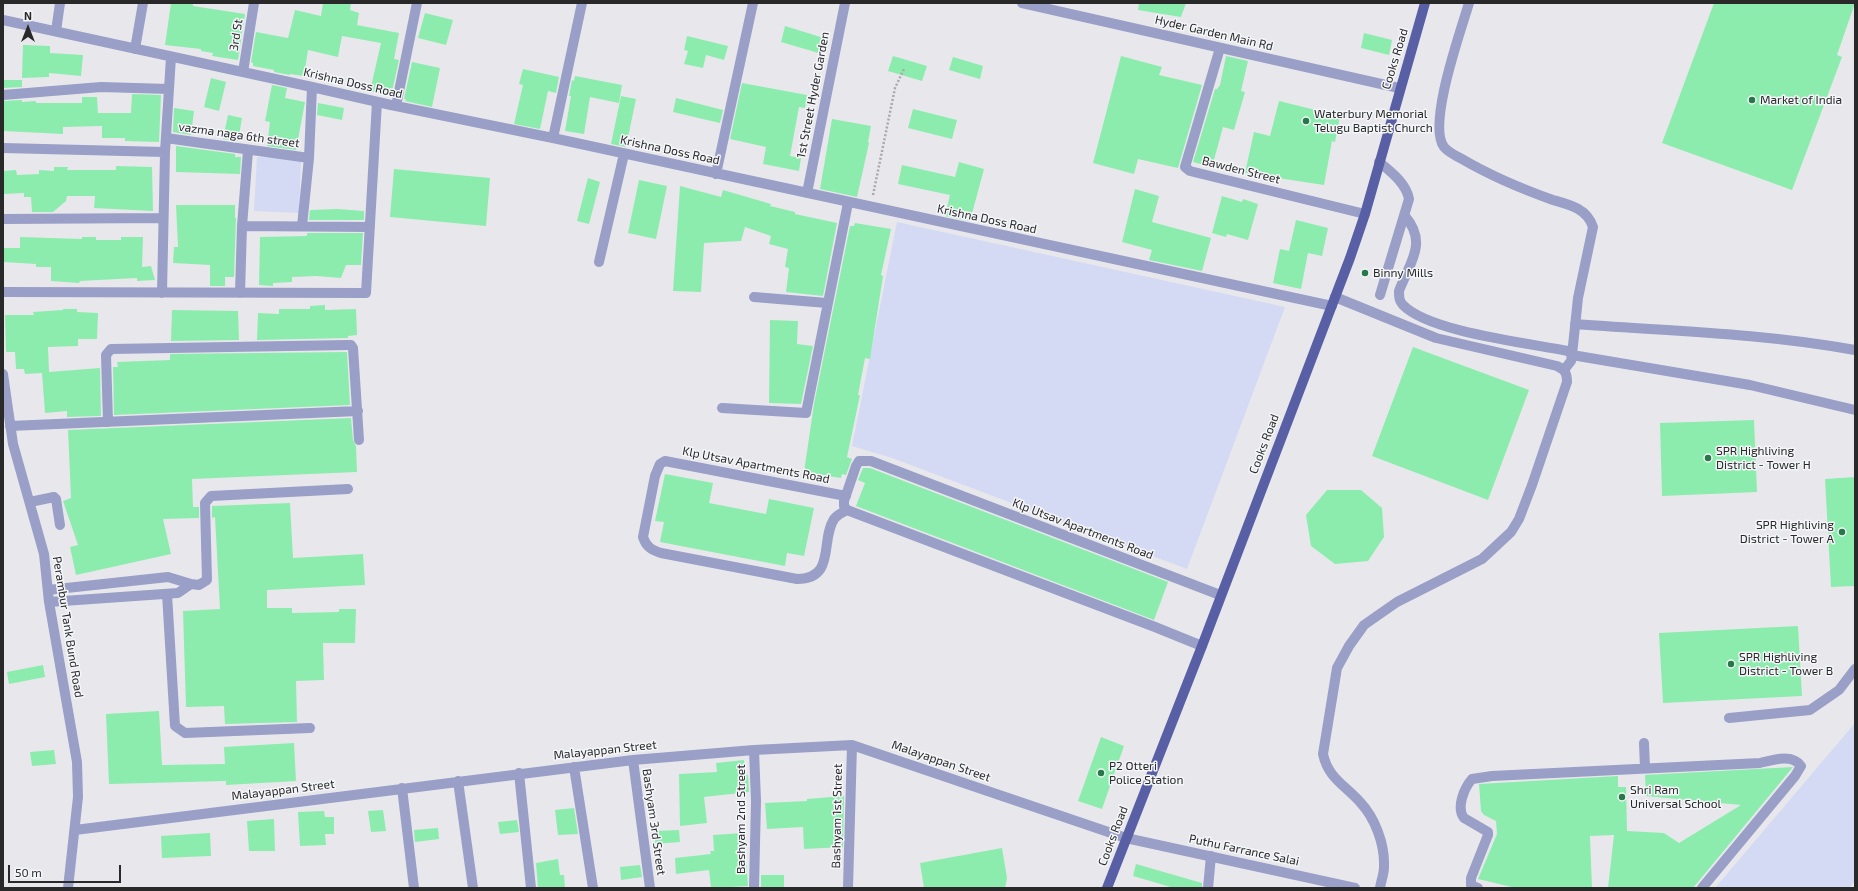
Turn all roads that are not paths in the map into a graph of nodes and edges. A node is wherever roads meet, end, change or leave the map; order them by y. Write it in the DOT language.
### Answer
graph roads {
  1 [pos="60,3"];
  2 [pos="143,3"];
  3 [pos="254,3"];
  4 [pos="416,3"];
  5 [pos="582,3"];
  6 [pos="753,3"];
  7 [pos="845,3"];
  8 [pos="1022,3"];
  9 [pos="1425,3"];
  10 [pos="1469,3"];
  11 [pos="3,20"];
  12 [pos="56,31"];
  13 [pos="1220,48"];
  14 [pos="135,49"];
  15 [pos="171,57"];
  16 [pos="243,72"];
  17 [pos="312,87"];
  18 [pos="1399,88"];
  19 [pos="169,89"];
  20 [pos="3,95"];
  21 [pos="377,102"];
  22 [pos="396,106"];
  23 [pos="166,138"];
  24 [pos="553,138"];
  25 [pos="3,148"];
  26 [pos="248,151"];
  27 [pos="165,152"];
  28 [pos="624,154"];
  29 [pos="309,158"];
  30 [pos="1379,162"];
  31 [pos="716,174"];
  32 [pos="807,193"];
  33 [pos="848,203"];
  34 [pos="1365,214"];
  35 [pos="1405,216"];
  36 [pos="162,218"];
  37 [pos="3,219"];
  38 [pos="242,226"];
  39 [pos="302,226"];
  40 [pos="370,227"];
  41 [pos="599,262"];
  42 [pos="3,292"];
  43 [pos="162,293"];
  44 [pos="240,293"];
  45 [pos="1380,295"];
  46 [pos="754,297"];
  47 [pos="1333,301"];
  48 [pos="828,303"];
  49 [pos="1575,324"];
  50 [pos="1855,350"];
  51 [pos="1572,355"];
  52 [pos="1564,370"];
  53 [pos="3,374"];
  54 [pos="722,408"];
  55 [pos="1855,410"];
  56 [pos="358,411"];
  57 [pos="108,422"];
  58 [pos="10,426"];
  59 [pos="359,440"];
  60 [pos="8,444"];
  61 [pos="348,489"];
  62 [pos="846,496"];
  63 [pos="30,502"];
  64 [pos="847,510"];
  65 [pos="60,525"];
  66 [pos="191,584"];
  67 [pos="48,590"];
  68 [pos="167,594"];
  69 [pos="1220,595"];
  70 [pos="49,602"];
  71 [pos="1202,646"];
  72 [pos="1855,669"];
  73 [pos="1729,718"];
  74 [pos="310,728"];
  75 [pos="1644,743"];
  76 [pos="852,745"];
  77 [pos="754,750"];
  78 [pos="633,760"];
  79 [pos="574,767"];
  80 [pos="1645,768"];
  81 [pos="519,773"];
  82 [pos="458,781"];
  83 [pos="402,788"];
  84 [pos="75,830"];
  85 [pos="1126,838"];
  86 [pos="1211,856"];
  87 [pos="68,888"];
  88 [pos="414,888"];
  89 [pos="474,888"];
  90 [pos="531,888"];
  91 [pos="593,888"];
  92 [pos="650,888"];
  93 [pos="754,888"];
  94 [pos="848,888"];
  95 [pos="1107,888"];
  96 [pos="1208,888"];
  97 [pos="1355,888"];
  98 [pos="1380,888"];
  99 [pos="1478,888"];
  100 [pos="1702,888"];
  1 -- 12 [label="street"];
  2 -- 14 [label="street"];
  3 -- 16 [label="street, 3rd St"];
  4 -- 22 [label="street"];
  5 -- 24 [label="street"];
  6 -- 31 [label="street"];
  7 -- 32 [label="street, 1st Street Hyder Garden"];
  8 -- 13 [label="street, Hyder Garden Main Rd"];
  9 -- 18 [label="main road, Cooks Road"];
  10 -- 49 [label="street"];
  11 -- 12 [label="street, Krishna Doss Road"];
  12 -- 14 [label="street, Krishna Doss Road"];
  13 -- 18 [label="street, Hyder Garden Main Rd"];
  13 -- 34 [label="street, Bawden Street"];
  14 -- 15 [label="street, Krishna Doss Road"];
  15 -- 16 [label="street, Krishna Doss Road"];
  15 -- 19 [label="street"];
  16 -- 17 [label="street, Krishna Doss Road"];
  17 -- 21 [label="street, Krishna Doss Road"];
  17 -- 29 [label="street"];
  18 -- 30 [label="main road, Cooks Road"];
  19 -- 20 [label="street"];
  19 -- 23 [label="street"];
  21 -- 22 [label="street, Krishna Doss Road"];
  21 -- 40 [label="street"];
  22 -- 24 [label="street, Krishna Doss Road"];
  23 -- 26 [label="street, vazma naga 6th street"];
  23 -- 27 [label="street"];
  24 -- 28 [label="street, Krishna Doss Road"];
  25 -- 27 [label="street"];
  26 -- 29 [label="street, vazma naga 6th street"];
  26 -- 38 [label="street"];
  27 -- 36 [label="street"];
  28 -- 31 [label="street, Krishna Doss Road"];
  28 -- 41 [label="street"];
  29 -- 39 [label="street"];
  30 -- 34 [label="main road, Cooks Road"];
  30 -- 35 [label="street"];
  31 -- 32 [label="street, Krishna Doss Road"];
  32 -- 33 [label="street, Krishna Doss Road"];
  33 -- 47 [label="street, Krishna Doss Road"];
  33 -- 48 [label="street"];
  34 -- 47 [label="main road, Cooks Road"];
  35 -- 45 [label="street"];
  35 -- 51 [label="street"];
  36 -- 37 [label="street"];
  36 -- 43 [label="street"];
  38 -- 39 [label="street"];
  38 -- 44 [label="street"];
  39 -- 40 [label="street"];
  40 -- 44 [label="street"];
  42 -- 43 [label="street"];
  43 -- 44 [label="street"];
  46 -- 48 [label="street"];
  47 -- 52 [label="street, Krishna Doss Road"];
  47 -- 69 [label="main road, Cooks Road"];
  48 -- 54 [label="street"];
  49 -- 50 [label="street"];
  49 -- 51 [label="street"];
  51 -- 52 [label="street"];
  51 -- 55 [label="street"];
  52 -- 98 [label="street"];
  53 -- 58 [label="street, Perambur Tank Bund Road"];
  56 -- 57 [label="street"];
  56 -- 57 [label="street"];
  56 -- 59 [label="street"];
  57 -- 58 [label="street"];
  58 -- 60 [label="street, Perambur Tank Bund Road"];
  60 -- 63 [label="street, Perambur Tank Bund Road"];
  61 -- 66 [label="street"];
  62 -- 64 [label="street, Klp Utsav Apartments Road"];
  62 -- 64 [label="street, Klp Utsav Apartments Road"];
  62 -- 69 [label="street, Klp Utsav Apartments Road"];
  63 -- 65 [label="street"];
  63 -- 67 [label="street, Perambur Tank Bund Road"];
  64 -- 71 [label="street"];
  66 -- 67 [label="street"];
  66 -- 68 [label="street"];
  67 -- 70 [label="street, Perambur Tank Bund Road"];
  68 -- 70 [label="street"];
  68 -- 74 [label="street"];
  69 -- 71 [label="main road, Cooks Road"];
  70 -- 84 [label="street, Perambur Tank Bund Road"];
  71 -- 85 [label="main road, Cooks Road"];
  72 -- 73 [label="street"];
  75 -- 80 [label="street"];
  76 -- 77 [label="street, Malayappan Street"];
  76 -- 85 [label="street, Malayappan Street"];
  76 -- 94 [label="street, Bashyam 1st Street"];
  77 -- 78 [label="street, Malayappan Street"];
  77 -- 93 [label="street, Bashyam 2nd Street"];
  78 -- 79 [label="street, Malayappan Street"];
  78 -- 92 [label="street, Bashyam 3rd Street"];
  79 -- 81 [label="street, Malayappan Street"];
  79 -- 91 [label="street"];
  80 -- 99 [label="street"];
  80 -- 100 [label="street"];
  81 -- 82 [label="street, Malayappan Street"];
  81 -- 90 [label="street"];
  82 -- 83 [label="street, Malayappan Street"];
  82 -- 89 [label="street"];
  83 -- 84 [label="street, Malayappan Street"];
  83 -- 88 [label="street"];
  84 -- 87 [label="street, Perambur Tank Bund Road"];
  85 -- 86 [label="street, Puthu Farrance Salai"];
  85 -- 95 [label="main road, Cooks Road"];
  86 -- 96 [label="street"];
  86 -- 97 [label="street, Puthu Farrance Salai"];
}
